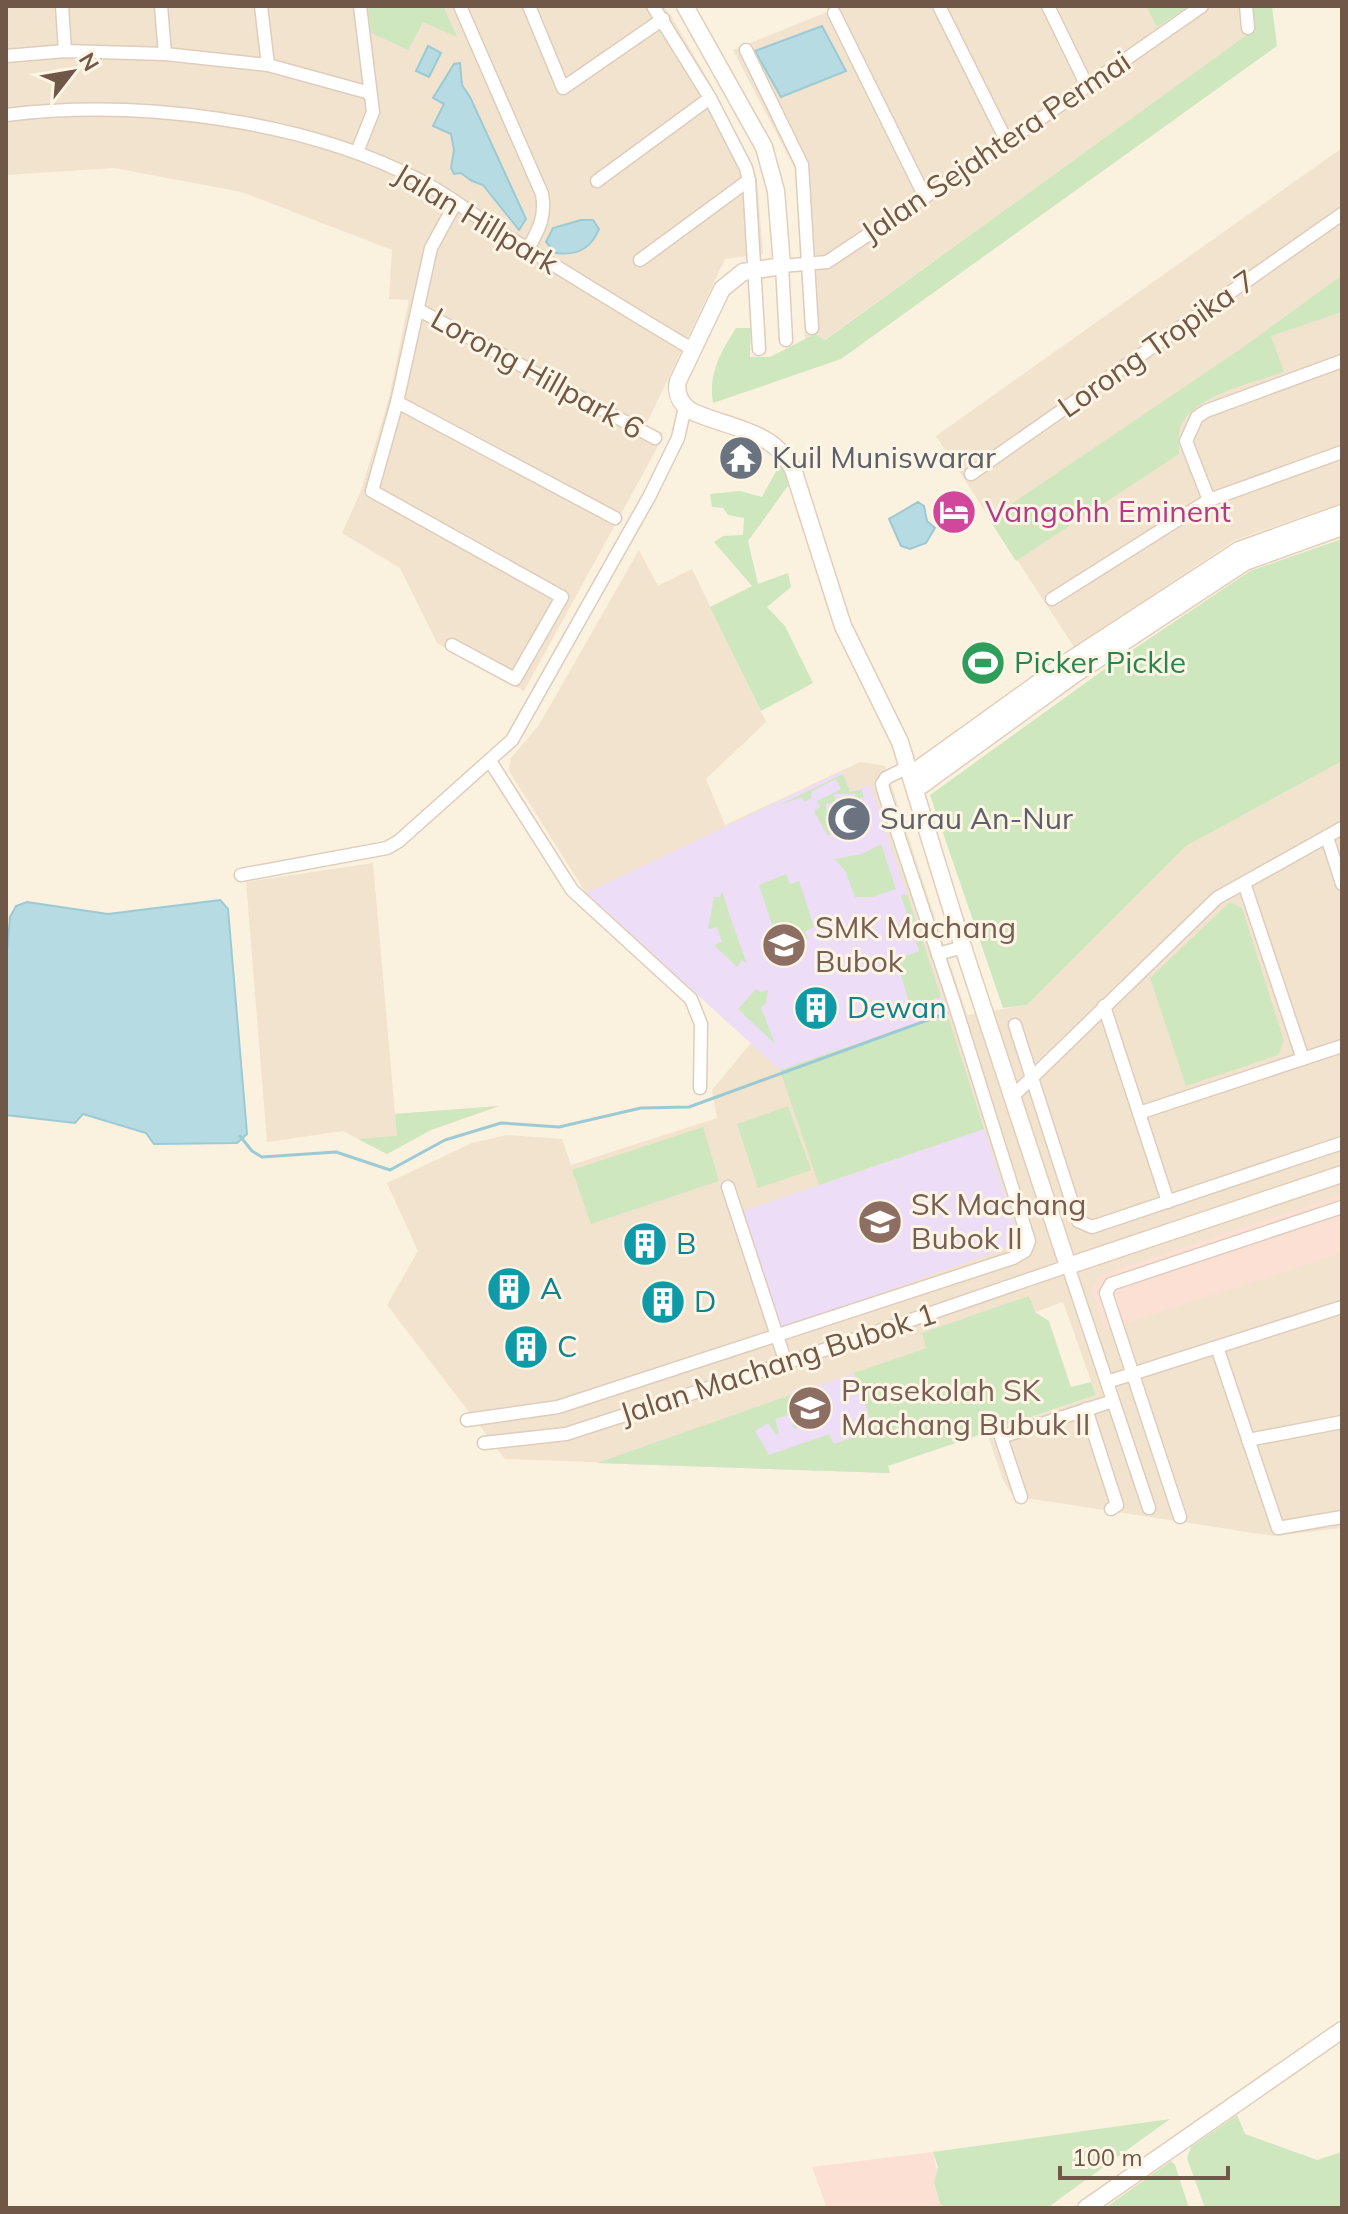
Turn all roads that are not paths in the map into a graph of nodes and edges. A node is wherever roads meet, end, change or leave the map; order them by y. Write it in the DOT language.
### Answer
graph roads {
  1 [pos="62,6"];
  2 [pos="161,6"];
  3 [pos="261,6"];
  4 [pos="360,6"];
  5 [pos="460,6"];
  6 [pos="529,6"];
  7 [pos="653,6"];
  8 [pos="685,6"];
  9 [pos="939,6"];
  10 [pos="1048,6"];
  11 [pos="1202,6"];
  12 [pos="1246,6"];
  13 [pos="834,13"];
  14 [pos="663,19"];
  15 [pos="1248,28"];
  16 [pos="746,50"];
  17 [pos="65,51"];
  18 [pos="165,54"];
  19 [pos="6,56"];
  20 [pos="268,65"];
  21 [pos="1087,86"];
  22 [pos="370,93"];
  23 [pos="710,98"];
  24 [pos="6,115"];
  25 [pos="1007,142"];
  26 [pos="357,152"];
  27 [pos="749,180"];
  28 [pos="597,181"];
  29 [pos="925,197"];
  30 [pos="455,204"];
  31 [pos="1342,214"];
  32 [pos="528,249"];
  33 [pos="640,260"];
  34 [pos="808,264"];
  35 [pos="782,266"];
  36 [pos="754,269"];
  37 [pos="419,310"];
  38 [pos="812,328"];
  39 [pos="786,340"];
  40 [pos="692,349"];
  41 [pos="759,349"];
  42 [pos="1342,361"];
  43 [pos="397,402"];
  44 [pos="685,407"];
  45 [pos="655,438"];
  46 [pos="1342,452"];
  47 [pos="971,474"];
  48 [pos="1209,500"];
  49 [pos="1342,513"];
  50 [pos="615,518"];
  51 [pos="1342,527"];
  52 [pos="1052,599"];
  53 [pos="452,645"];
  54 [pos="986,730"];
  55 [pos="490,761"];
  56 [pos="911,777"];
  57 [pos="1342,828"];
  58 [pos="1327,837"];
  59 [pos="241,875"];
  60 [pos="1244,883"];
  61 [pos="1342,884"];
  62 [pos="963,947"];
  63 [pos="938,954"];
  64 [pos="1104,1006"];
  65 [pos="1015,1025"];
  66 [pos="994,1043"];
  67 [pos="1342,1046"];
  68 [pos="970,1051"];
  69 [pos="1303,1059"];
  70 [pos="1032,1076"];
  71 [pos="700,1088"];
  72 [pos="1012,1097"];
  73 [pos="1139,1113"];
  74 [pos="1342,1143"];
  75 [pos="1342,1174"];
  76 [pos="728,1187"];
  77 [pos="1168,1202"];
  78 [pos="1342,1207"];
  79 [pos="1068,1266"];
  80 [pos="1342,1307"];
  81 [pos="777,1336"];
  82 [pos="1217,1347"];
  83 [pos="786,1363"];
  84 [pos="1133,1374"];
  85 [pos="1107,1382"];
  86 [pos="1113,1401"];
  87 [pos="1086,1409"];
  88 [pos="467,1420"];
  89 [pos="1342,1422"];
  90 [pos="1248,1440"];
  91 [pos="484,1443"];
  92 [pos="1021,1497"];
  93 [pos="1149,1508"];
  94 [pos="1111,1509"];
  95 [pos="1180,1517"];
  96 [pos="1342,1517"];
  97 [pos="1342,2030"];
  98 [pos="1086,2208"];
  1 -- 17 [label="street"];
  2 -- 18 [label="street"];
  3 -- 20 [label="street"];
  4 -- 22 [label="street"];
  5 -- 32 [label="street"];
  6 -- 14 [label="street"];
  7 -- 14 [label="street"];
  8 -- 35 [label="main road"];
  9 -- 25 [label="street"];
  10 -- 21 [label="street"];
  11 -- 21 [label="street, Jalan Sejahtera Permai"];
  12 -- 15 [label="street"];
  13 -- 29 [label="street"];
  14 -- 23 [label="street"];
  16 -- 34 [label="street"];
  17 -- 18 [label="street"];
  17 -- 19 [label="street"];
  18 -- 20 [label="street"];
  20 -- 22 [label="street"];
  21 -- 25 [label="street, Jalan Sejahtera Permai"];
  22 -- 26 [label="street"];
  23 -- 27 [label="street"];
  23 -- 28 [label="street"];
  24 -- 26 [label="street, Jalan Hillpark"];
  25 -- 29 [label="street, Jalan Sejahtera Permai"];
  26 -- 30 [label="street, Jalan Hillpark"];
  27 -- 33 [label="street"];
  27 -- 36 [label="street"];
  29 -- 34 [label="street, Jalan Sejahtera Permai"];
  30 -- 32 [label="street, Jalan Hillpark"];
  30 -- 37 [label="street"];
  31 -- 47 [label="street, Lorong Tropika 7"];
  32 -- 40 [label="street, Jalan Hillpark"];
  34 -- 35 [label="street, Jalan Sejahtera Permai"];
  34 -- 38 [label="street"];
  35 -- 36 [label="main road"];
  35 -- 39 [label="street"];
  36 -- 40 [label="main road"];
  36 -- 41 [label="street"];
  37 -- 43 [label="street"];
  37 -- 45 [label="street, Lorong Hillpark 6"];
  40 -- 44 [label="main road"];
  42 -- 48 [label="street"];
  43 -- 50 [label="street"];
  43 -- 53 [label="street"];
  44 -- 55 [label="street"];
  44 -- 56 [label="main road"];
  46 -- 48 [label="street"];
  48 -- 52 [label="street"];
  49 -- 54 [label="main road"];
  51 -- 54 [label="main road"];
  54 -- 56 [label="main road"];
  55 -- 59 [label="street"];
  55 -- 71 [label="street"];
  56 -- 62 [label="main road"];
  56 -- 63 [label="street"];
  57 -- 58 [label="street"];
  58 -- 60 [label="street"];
  58 -- 61 [label="street"];
  60 -- 64 [label="street"];
  60 -- 69 [label="street"];
  62 -- 63 [label="street"];
  62 -- 66 [label="main road"];
  63 -- 68 [label="street"];
  64 -- 70 [label="street"];
  64 -- 73 [label="street"];
  65 -- 70 [label="street"];
  66 -- 68 [label="street"];
  66 -- 72 [label="main road"];
  67 -- 69 [label="street"];
  68 -- 81 [label="street"];
  69 -- 73 [label="street"];
  70 -- 72 [label="street"];
  70 -- 77 [label="street"];
  72 -- 79 [label="main road"];
  73 -- 77 [label="street"];
  74 -- 77 [label="street"];
  75 -- 79 [label="main road"];
  76 -- 81 [label="street"];
  78 -- 84 [label="street"];
  79 -- 83 [label="street, Jalan Machang Bubok 1"];
  79 -- 85 [label="street"];
  80 -- 82 [label="street"];
  81 -- 83 [label="street"];
  81 -- 88 [label="street"];
  82 -- 84 [label="street"];
  82 -- 90 [label="street"];
  83 -- 91 [label="street, Jalan Machang Bubok 1"];
  84 -- 85 [label="street"];
  84 -- 95 [label="street"];
  85 -- 86 [label="street"];
  86 -- 87 [label="street"];
  86 -- 93 [label="street"];
  87 -- 92 [label="street"];
  87 -- 94 [label="street"];
  89 -- 90 [label="street"];
  90 -- 96 [label="street"];
  97 -- 98 [label="main road"];
}
